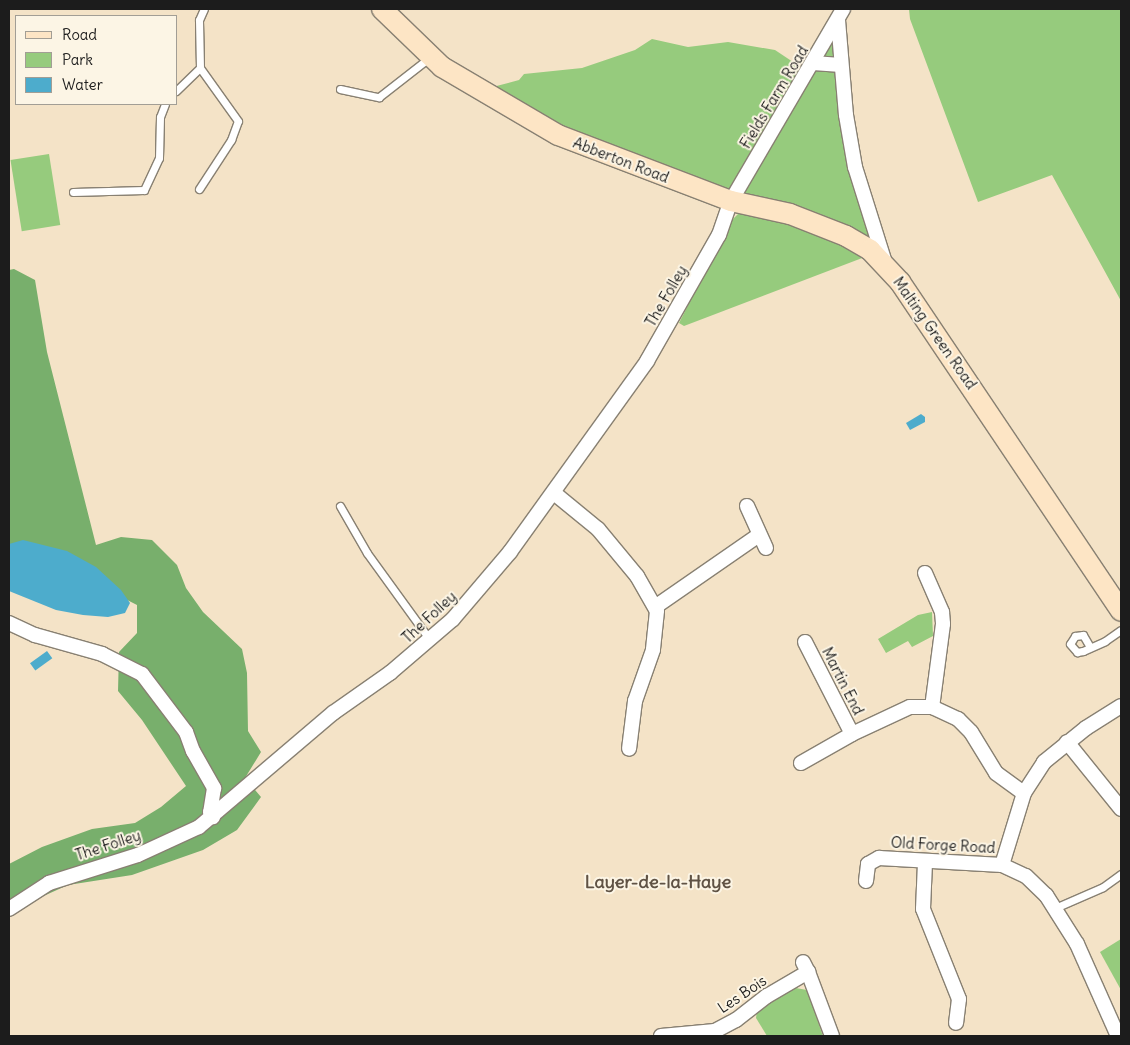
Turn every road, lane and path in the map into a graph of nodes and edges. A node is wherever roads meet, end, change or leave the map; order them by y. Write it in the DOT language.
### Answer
graph roads {
  1 [pos="204,9"];
  2 [pos="382,9"];
  3 [pos="841,15"];
  4 [pos="431,56"];
  5 [pos="813,63"];
  6 [pos="841,65"];
  7 [pos="200,68"];
  8 [pos="178,89"];
  9 [pos="340,89"];
  10 [pos="165,105"];
  11 [pos="199,189"];
  12 [pos="73,192"];
  13 [pos="731,201"];
  14 [pos="885,263"];
  15 [pos="554,493"];
  16 [pos="340,506"];
  17 [pos="747,506"];
  18 [pos="759,535"];
  19 [pos="766,548"];
  20 [pos="925,573"];
  21 [pos="655,607"];
  22 [pos="1121,610"];
  23 [pos="9,623"];
  24 [pos="1121,630"];
  25 [pos="431,641"];
  26 [pos="805,642"];
  27 [pos="1090,647"];
  28 [pos="1121,706"];
  29 [pos="932,707"];
  30 [pos="852,734"];
  31 [pos="1067,742"];
  32 [pos="628,749"];
  33 [pos="801,764"];
  34 [pos="1024,793"];
  35 [pos="1121,809"];
  36 [pos="213,817"];
  37 [pos="925,863"];
  38 [pos="1002,865"];
  39 [pos="1121,874"];
  40 [pos="866,881"];
  41 [pos="9,908"];
  42 [pos="1055,908"];
  43 [pos="956,1023"];
  44 [pos="661,1036"];
  45 [pos="832,1036"];
  46 [pos="1118,1036"];
  1 -- 7 [label="lane"];
  2 -- 4 [label="street, Abberton Road"];
  3 -- 5 [label="street, Fields Farm Road"];
  3 -- 6 [label="street, Malting Green Road"];
  4 -- 9 [label="lane"];
  4 -- 13 [label="street, Abberton Road"];
  5 -- 6 [label="street"];
  5 -- 13 [label="street, Fields Farm Road"];
  6 -- 14 [label="street, Malting Green Road"];
  7 -- 8 [label="lane"];
  7 -- 11 [label="lane"];
  10 -- 12 [label="lane"];
  13 -- 14 [label="street, Abberton Road"];
  13 -- 15 [label="street, The Folley"];
  14 -- 22 [label="street, Malting Green Road"];
  15 -- 21 [label="street"];
  15 -- 25 [label="street, The Folley"];
  16 -- 25 [label="lane"];
  17 -- 18 [label="street"];
  18 -- 19 [label="street"];
  18 -- 21 [label="street"];
  20 -- 29 [label="street"];
  21 -- 32 [label="street"];
  23 -- 36 [label="street"];
  24 -- 27 [label="lane"];
  25 -- 36 [label="street, The Folley"];
  26 -- 30 [label="street, Martin End"];
  28 -- 31 [label="street"];
  29 -- 30 [label="street"];
  29 -- 34 [label="street"];
  30 -- 33 [label="street"];
  31 -- 34 [label="street"];
  31 -- 35 [label="street"];
  34 -- 38 [label="street"];
  36 -- 41 [label="street, The Folley"];
  37 -- 38 [label="street, Old Forge Road"];
  37 -- 40 [label="street, Old Forge Road"];
  37 -- 43 [label="street"];
  38 -- 42 [label="street, Old Forge Road"];
  39 -- 42 [label="lane"];
  42 -- 46 [label="street, Old Forge Road"];
  44 -- 45 [label="street, Les Bois"];
}
